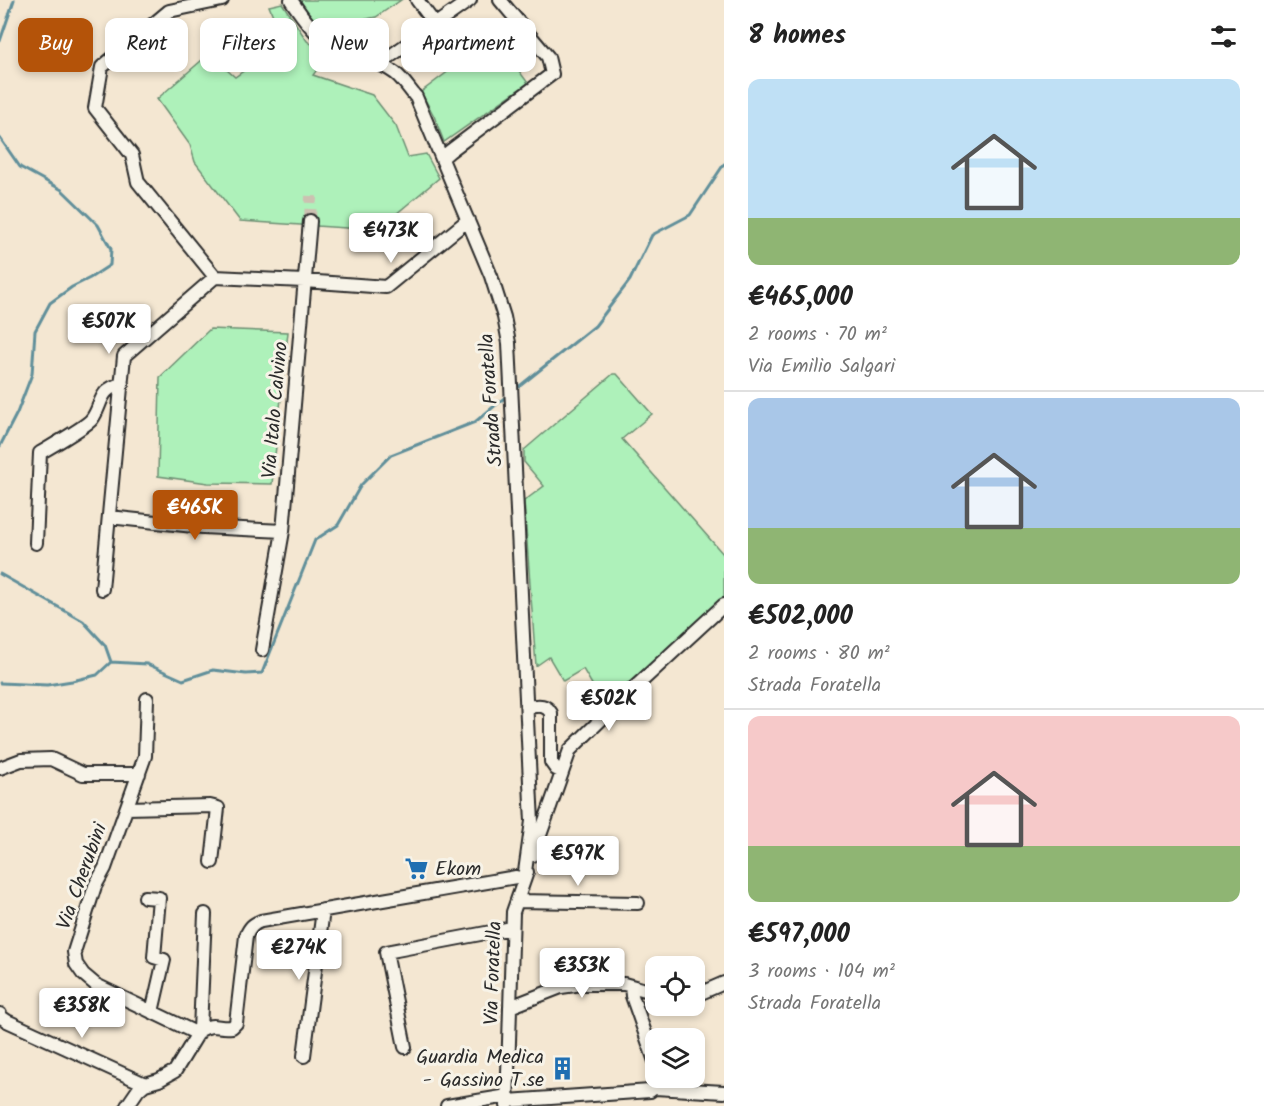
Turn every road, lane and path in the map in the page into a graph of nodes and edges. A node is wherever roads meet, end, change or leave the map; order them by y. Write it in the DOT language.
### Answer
graph roads {
  1 [pos="222,0"];
  2 [pos="291,0"];
  3 [pos="417,0"];
  4 [pos="470,0"];
  5 [pos="500,0"];
  6 [pos="430,18"];
  7 [pos="444,18"];
  8 [pos="309,25"];
  9 [pos="389,69"];
  10 [pos="446,155"];
  11 [pos="468,220"];
  12 [pos="310,221"];
  13 [pos="215,277"];
  14 [pos="304,281"];
  15 [pos="122,384"];
  16 [pos="109,517"];
  17 [pos="283,531"];
  18 [pos="36,543"];
  19 [pos="102,589"];
  20 [pos="724,605"];
  21 [pos="262,650"];
  22 [pos="147,699"];
  23 [pos="527,707"];
  24 [pos="0,768"];
  25 [pos="562,772"];
  26 [pos="139,774"];
  27 [pos="554,796"];
  28 [pos="531,803"];
  29 [pos="127,808"];
  30 [pos="547,814"];
  31 [pos="532,821"];
  32 [pos="212,862"];
  33 [pos="524,879"];
  34 [pos="145,897"];
  35 [pos="517,901"];
  36 [pos="638,903"];
  37 [pos="323,910"];
  38 [pos="205,914"];
  39 [pos="512,928"];
  40 [pos="724,983"];
  41 [pos="631,986"];
  42 [pos="645,990"];
  43 [pos="705,991"];
  44 [pos="510,1007"];
  45 [pos="152,1012"];
  46 [pos="0,1014"];
  47 [pos="199,1032"];
  48 [pos="645,1033"];
  49 [pos="405,1047"];
  50 [pos="304,1056"];
  51 [pos="145,1084"];
  52 [pos="653,1088"];
  53 [pos="698,1088"];
  54 [pos="724,1092"];
  55 [pos="508,1101"];
  56 [pos="127,1106"];
  57 [pos="447,1106"];
  1 -- 13 [label="street"];
  2 -- 8 [label="street, Strada Foratella"];
  3 -- 6 [label="street"];
  4 -- 7 [label="street"];
  5 -- 10 [label="street"];
  9 -- 10 [label="street, Strada Foratella"];
  10 -- 11 [label="street, Strada Foratella"];
  11 -- 14 [label="street"];
  11 -- 23 [label="street, Strada Foratella"];
  12 -- 14 [label="street, Via Italo Calvino"];
  13 -- 14 [label="street"];
  13 -- 15 [label="street"];
  14 -- 17 [label="street, Via Italo Calvino"];
  15 -- 16 [label="street"];
  15 -- 18 [label="street"];
  16 -- 17 [label="street"];
  16 -- 19 [label="street"];
  17 -- 21 [label="street, Via Italo Calvino"];
  20 -- 25 [label="street"];
  22 -- 26 [label="street, Via Cherubini"];
  23 -- 25 [label="street"];
  23 -- 28 [label="street, Strada Foratella"];
  24 -- 26 [label="street"];
  25 -- 27 [label="street"];
  26 -- 29 [label="street, Via Cherubini"];
  27 -- 28 [label="street"];
  27 -- 30 [label="street"];
  28 -- 31 [label="street, Strada Foratella"];
  29 -- 32 [label="street"];
  29 -- 45 [label="street, Via Cherubini"];
  30 -- 31 [label="street"];
  30 -- 33 [label="street"];
  31 -- 33 [label="street, Strada Foratella"];
  33 -- 35 [label="street, Via Foratella"];
  33 -- 37 [label="street"];
  34 -- 45 [label="street"];
  35 -- 36 [label="street"];
  35 -- 39 [label="street, Via Foratella"];
  37 -- 47 [label="street"];
  37 -- 50 [label="street"];
  38 -- 47 [label="street"];
  39 -- 44 [label="street, Via Foratella"];
  39 -- 49 [label="street"];
  40 -- 43 [label="street"];
  41 -- 42 [label="street"];
  41 -- 44 [label="street"];
  41 -- 48 [label="street"];
  44 -- 55 [label="street, Via Foratella"];
  45 -- 47 [label="street, Via Cherubini"];
  46 -- 51 [label="street"];
  47 -- 51 [label="street"];
  51 -- 56 [label="street"];
  52 -- 55 [label="street"];
  53 -- 54 [label="street"];
  55 -- 57 [label="street"];
}
